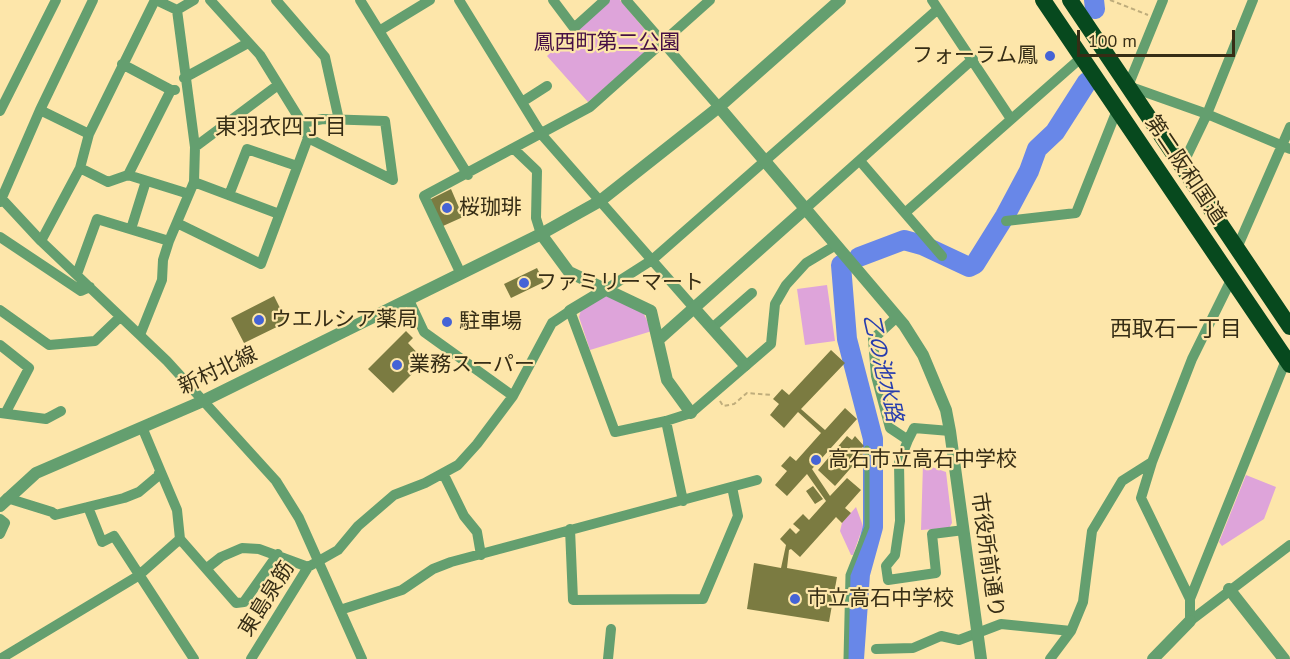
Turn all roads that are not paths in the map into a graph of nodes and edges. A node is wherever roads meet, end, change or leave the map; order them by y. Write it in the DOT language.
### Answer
graph roads {
  1 [pos="56,0"];
  2 [pos="93,0"];
  3 [pos="155,0"];
  4 [pos="194,0"];
  5 [pos="210,0"];
  6 [pos="276,0"];
  7 [pos="360,0"];
  8 [pos="430,0"];
  9 [pos="459,0"];
  10 [pos="553,0"];
  11 [pos="605,0"];
  12 [pos="626,0"];
  13 [pos="710,0"];
  14 [pos="840,0"];
  15 [pos="1043,0"];
  16 [pos="1070,0"];
  17 [pos="1163,0"];
  18 [pos="1253,0"];
  19 [pos="935,4"];
  20 [pos="177,10"];
  21 [pos="379,31"];
  22 [pos="663,41"];
  23 [pos="248,43"];
  24 [pos="1082,57"];
  25 [pos="973,59"];
  26 [pos="122,64"];
  27 [pos="185,84"];
  28 [pos="279,85"];
  29 [pos="1128,86"];
  30 [pos="547,87"];
  31 [pos="171,90"];
  32 [pos="522,102"];
  33 [pos="719,107"];
  34 [pos="39,110"];
  35 [pos="1117,110"];
  36 [pos="0,111"];
  37 [pos="1207,114"];
  38 [pos="1011,119"];
  39 [pos="339,120"];
  40 [pos="302,123"];
  41 [pos="1290,127"];
  42 [pos="89,134"];
  43 [pos="542,135"];
  44 [pos="308,138"];
  45 [pos="195,147"];
  46 [pos="1286,148"];
  47 [pos="514,149"];
  48 [pos="765,160"];
  49 [pos="860,161"];
  50 [pos="297,166"];
  51 [pos="1182,166"];
  52 [pos="80,168"];
  53 [pos="128,175"];
  54 [pos="468,175"];
  55 [pos="146,181"];
  56 [pos="194,182"];
  57 [pos="189,194"];
  58 [pos="229,195"];
  59 [pos="0,199"];
  60 [pos="600,201"];
  61 [pos="805,209"];
  62 [pos="906,212"];
  63 [pos="279,214"];
  64 [pos="1006,221"];
  65 [pos="177,223"];
  66 [pos="131,229"];
  67 [pos="541,234"];
  68 [pos="0,237"];
  69 [pos="41,241"];
  70 [pos="168,241"];
  71 [pos="836,245"];
  72 [pos="1237,248"];
  73 [pos="942,256"];
  74 [pos="652,260"];
  75 [pos="76,274"];
  76 [pos="459,275"];
  77 [pos="1231,280"];
  78 [pos="90,287"];
  79 [pos="605,290"];
  80 [pos="752,293"];
  81 [pos="409,300"];
  82 [pos="694,308"];
  83 [pos="0,310"];
  84 [pos="570,311"];
  85 [pos="120,317"];
  86 [pos="897,317"];
  87 [pos="712,327"];
  88 [pos="1290,327"];
  89 [pos="140,335"];
  90 [pos="658,340"];
  91 [pos="0,345"];
  92 [pos="1289,359"];
  93 [pos="746,365"];
  94 [pos="513,396"];
  95 [pos="203,401"];
  96 [pos="2,411"];
  97 [pos="61,411"];
  98 [pos="691,412"];
  99 [pos="666,422"];
  100 [pos="142,427"];
  101 [pos="950,431"];
  102 [pos="908,440"];
  103 [pos="867,448"];
  104 [pos="1152,462"];
  105 [pos="160,470"];
  106 [pos="443,473"];
  107 [pos="757,480"];
  108 [pos="732,488"];
  109 [pos="2,497"];
  110 [pos="683,501"];
  111 [pos="88,507"];
  112 [pos="0,519"];
  113 [pos="570,530"];
  114 [pos="964,530"];
  115 [pos="0,534"];
  116 [pos="180,539"];
  117 [pos="1290,545"];
  118 [pos="278,554"];
  119 [pos="481,555"];
  120 [pos="319,561"];
  121 [pos="308,567"];
  122 [pos="207,568"];
  123 [pos="138,576"];
  124 [pos="1229,589"];
  125 [pos="1190,599"];
  126 [pos="340,610"];
  127 [pos="1190,621"];
  128 [pos="611,629"];
  129 [pos="1071,631"];
  130 [pos="978,633"];
  131 [pos="16,648"];
  132 [pos="876,649"];
  133 [pos="0,659"];
  134 [pos="22,659"];
  135 [pos="194,659"];
  136 [pos="251,659"];
  137 [pos="362,659"];
  138 [pos="609,659"];
  139 [pos="846,659"];
  140 [pos="981,659"];
  141 [pos="1050,659"];
  142 [pos="1153,659"];
  143 [pos="1284,659"];
  1 -- 36 [label="street"];
  2 -- 34 [label="street"];
  3 -- 20 [label="street"];
  3 -- 26 [label="street"];
  4 -- 20 [label="street"];
  5 -- 23 [label="street"];
  6 -- 39 [label="street"];
  7 -- 21 [label="street"];
  8 -- 21 [label="street"];
  9 -- 32 [label="street"];
  10 -- 11 [label="street"];
  12 -- 22 [label="street"];
  13 -- 22 [label="street"];
  14 -- 33 [label="street, 新村北線"];
  15 -- 24 [label="highway, 第二阪和国道"];
  16 -- 29 [label="highway, 第二阪和国道"];
  17 -- 29 [label="street"];
  18 -- 37 [label="street"];
  19 -- 25 [label="street"];
  19 -- 48 [label="street"];
  20 -- 27 [label="street"];
  21 -- 54 [label="street"];
  22 -- 33 [label="street"];
  22 -- 43 [label="street"];
  23 -- 27 [label="street"];
  23 -- 28 [label="street"];
  24 -- 35 [label="highway, 第二阪和国道"];
  24 -- 38 [label="street"];
  25 -- 38 [label="street"];
  25 -- 49 [label="street"];
  26 -- 31 [label="street"];
  26 -- 42 [label="street"];
  27 -- 31 [label="street"];
  27 -- 45 [label="street"];
  28 -- 40 [label="street"];
  28 -- 45 [label="street"];
  29 -- 37 [label="street"];
  29 -- 51 [label="highway, 第二阪和国道"];
  30 -- 32 [label="street"];
  31 -- 53 [label="street"];
  32 -- 43 [label="street"];
  33 -- 48 [label="street, 市役所前通り"];
  33 -- 60 [label="street, 新村北線"];
  34 -- 42 [label="street"];
  34 -- 59 [label="street"];
  35 -- 64 [label="street"];
  35 -- 77 [label="highway, 第二阪和国道"];
  37 -- 46 [label="street"];
  37 -- 51 [label="street"];
  38 -- 62 [label="street"];
  39 -- 40 [label="street"];
  39 -- 44 [label="street"];
  40 -- 44 [label="street"];
  41 -- 46 [label="street"];
  42 -- 52 [label="street"];
  43 -- 47 [label="street"];
  43 -- 60 [label="street"];
  44 -- 50 [label="street"];
  45 -- 56 [label="street"];
  46 -- 72 [label="street"];
  47 -- 54 [label="street"];
  47 -- 67 [label="street"];
  48 -- 61 [label="street, 市役所前通り"];
  48 -- 74 [label="street"];
  49 -- 61 [label="street"];
  49 -- 62 [label="street"];
  50 -- 58 [label="street"];
  50 -- 63 [label="street"];
  51 -- 72 [label="highway, 第二阪和国道"];
  52 -- 53 [label="street"];
  52 -- 69 [label="street"];
  53 -- 55 [label="street"];
  54 -- 76 [label="street"];
  55 -- 57 [label="street"];
  55 -- 66 [label="street"];
  56 -- 57 [label="street"];
  56 -- 58 [label="street"];
  57 -- 65 [label="street"];
  58 -- 63 [label="street"];
  59 -- 69 [label="street"];
  60 -- 67 [label="street, 新村北線"];
  60 -- 74 [label="street"];
  61 -- 71 [label="street, 市役所前通り"];
  61 -- 82 [label="street"];
  62 -- 73 [label="street"];
  63 -- 65 [label="street"];
  65 -- 70 [label="street"];
  66 -- 70 [label="street"];
  66 -- 75 [label="street"];
  67 -- 76 [label="street, 新村北線"];
  67 -- 79 [label="street"];
  68 -- 78 [label="street"];
  69 -- 75 [label="street"];
  70 -- 89 [label="street"];
  71 -- 86 [label="street, 市役所前通り"];
  71 -- 93 [label="street"];
  72 -- 88 [label="highway, 第二阪和国道"];
  74 -- 79 [label="street"];
  74 -- 82 [label="street"];
  75 -- 78 [label="street"];
  76 -- 81 [label="street, 新村北線"];
  77 -- 92 [label="highway, 第二阪和国道"];
  77 -- 104 [label="street"];
  78 -- 85 [label="street"];
  79 -- 84 [label="street"];
  79 -- 90 [label="street"];
  80 -- 87 [label="street"];
  81 -- 94 [label="street"];
  81 -- 95 [label="street, 新村北線"];
  82 -- 87 [label="street"];
  82 -- 90 [label="street"];
  83 -- 85 [label="street"];
  84 -- 94 [label="street, 東島泉筋"];
  84 -- 99 [label="street"];
  85 -- 89 [label="street"];
  86 -- 101 [label="street, 市役所前通り"];
  86 -- 102 [label="street"];
  87 -- 93 [label="street"];
  89 -- 95 [label="street"];
  90 -- 98 [label="street"];
  91 -- 96 [label="street"];
  92 -- 125 [label="street"];
  93 -- 98 [label="street"];
  94 -- 106 [label="street, 東島泉筋"];
  95 -- 100 [label="street, 新村北線"];
  95 -- 120 [label="street"];
  96 -- 97 [label="street"];
  98 -- 99 [label="street"];
  99 -- 110 [label="street"];
  100 -- 105 [label="street"];
  100 -- 109 [label="street, 新村北線"];
  101 -- 102 [label="street"];
  101 -- 114 [label="street, 市役所前通り"];
  102 -- 114 [label="street"];
  103 -- 139 [label="lane"];
  104 -- 125 [label="street"];
  104 -- 129 [label="street"];
  105 -- 111 [label="street"];
  105 -- 116 [label="street"];
  106 -- 119 [label="street"];
  106 -- 120 [label="street, 東島泉筋"];
  107 -- 108 [label="street"];
  108 -- 110 [label="street"];
  108 -- 113 [label="street"];
  109 -- 111 [label="street"];
  110 -- 113 [label="street"];
  111 -- 123 [label="street"];
  112 -- 115 [label="street"];
  113 -- 119 [label="street"];
  114 -- 130 [label="street, 市役所前通り"];
  116 -- 122 [label="street"];
  116 -- 123 [label="street"];
  117 -- 124 [label="street"];
  118 -- 121 [label="street"];
  118 -- 122 [label="street"];
  118 -- 122 [label="street"];
  119 -- 126 [label="street"];
  120 -- 121 [label="street, 東島泉筋"];
  120 -- 126 [label="street"];
  121 -- 136 [label="street, 東島泉筋"];
  123 -- 131 [label="street"];
  123 -- 135 [label="street"];
  124 -- 127 [label="street"];
  124 -- 143 [label="street"];
  125 -- 127 [label="street"];
  126 -- 137 [label="street"];
  127 -- 142 [label="street"];
  128 -- 138 [label="street"];
  129 -- 130 [label="street"];
  129 -- 141 [label="street"];
  130 -- 132 [label="street"];
  130 -- 140 [label="street, 市役所前通り"];
  131 -- 133 [label="street"];
  131 -- 134 [label="street"];
}
